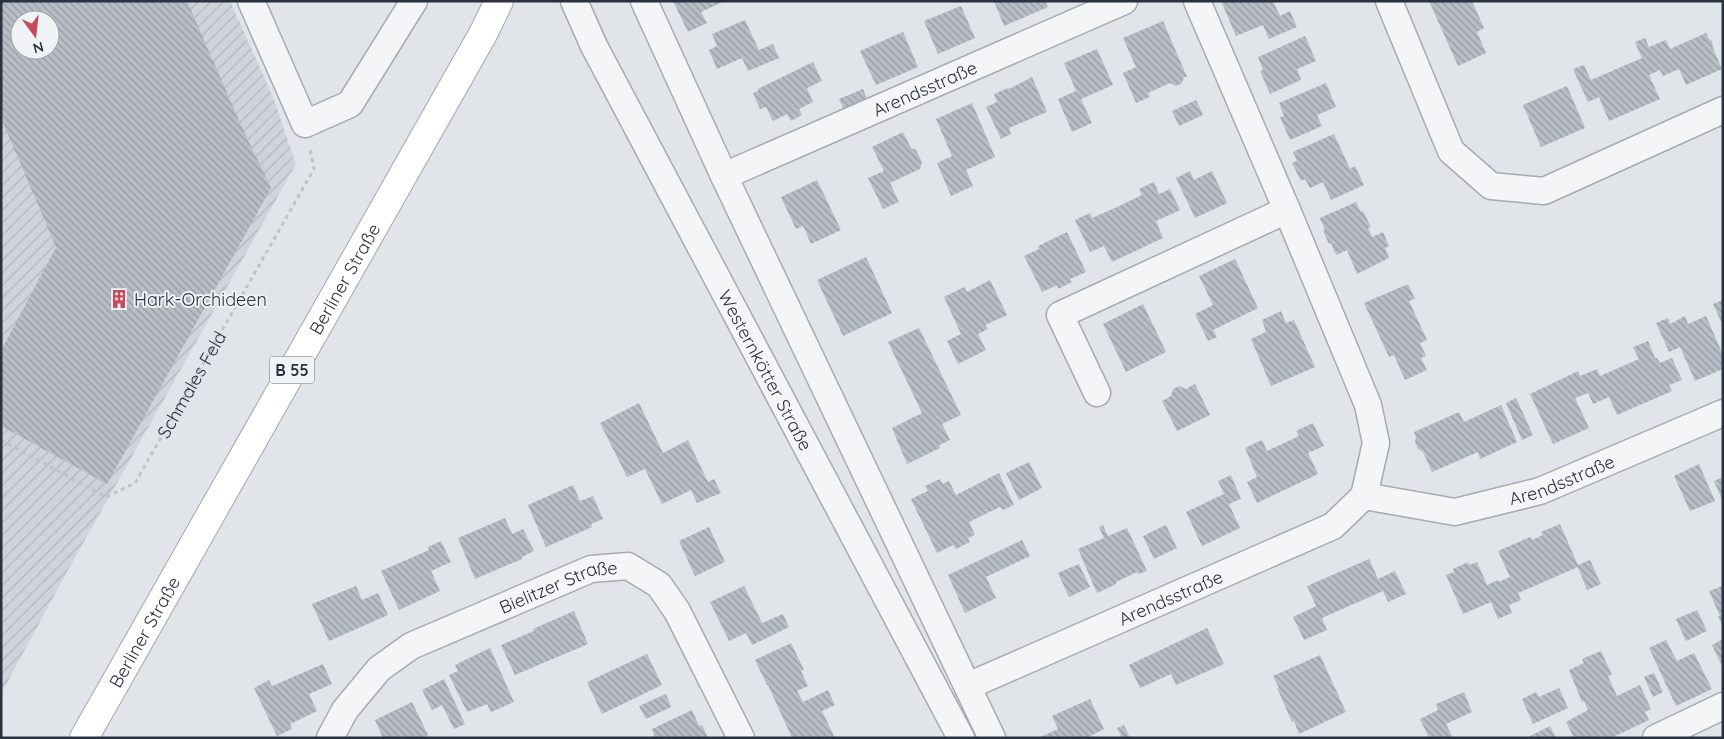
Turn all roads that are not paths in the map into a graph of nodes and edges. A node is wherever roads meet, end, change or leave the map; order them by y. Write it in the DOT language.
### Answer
graph roads {
  1 [pos="251,1"];
  2 [pos="414,1"];
  3 [pos="500,1"];
  4 [pos="574,1"];
  5 [pos="644,1"];
  6 [pos="1124,1"];
  7 [pos="1197,1"];
  8 [pos="1389,1"];
  9 [pos="1723,110"];
  10 [pos="724,176"];
  11 [pos="1287,210"];
  12 [pos="1097,393"];
  13 [pos="1723,413"];
  14 [pos="1364,496"];
  15 [pos="968,686"];
  16 [pos="1723,706"];
  17 [pos="84,738"];
  18 [pos="330,738"];
  19 [pos="741,738"];
  20 [pos="962,738"];
  21 [pos="992,738"];
  22 [pos="1656,738"];
  1 -- 2 [label="street"];
  3 -- 17 [label="main road, Berliner Straße / B 55"];
  4 -- 20 [label="street, Westernkötter Straße"];
  5 -- 10 [label="street"];
  6 -- 10 [label="street, Arendsstraße"];
  7 -- 11 [label="street"];
  8 -- 9 [label="street"];
  10 -- 15 [label="street"];
  11 -- 12 [label="street"];
  11 -- 14 [label="street"];
  13 -- 14 [label="street, Arendsstraße"];
  14 -- 15 [label="street, Arendsstraße"];
  15 -- 21 [label="street"];
  16 -- 22 [label="street"];
  18 -- 19 [label="street, Bielitzer Straße"];
}
